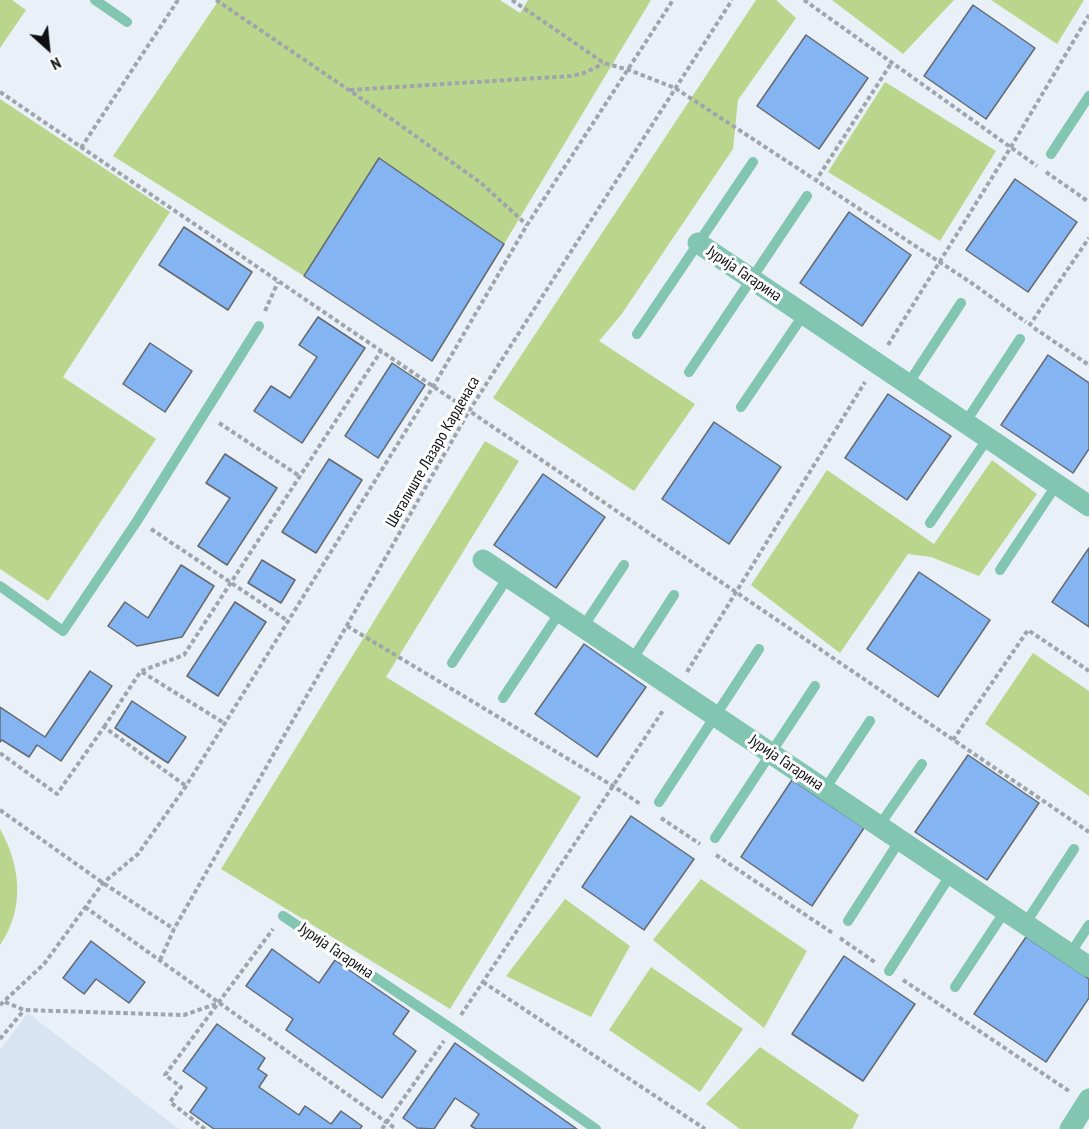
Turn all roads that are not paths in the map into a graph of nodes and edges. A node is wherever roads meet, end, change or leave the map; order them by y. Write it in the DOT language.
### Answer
graph roads {
  1 [pos="95,0"];
  2 [pos="127,22"];
  3 [pos="1089,96"];
  4 [pos="1051,154"];
  5 [pos="753,162"];
  6 [pos="807,196"];
  7 [pos="698,243"];
  8 [pos="750,279"];
  9 [pos="961,303"];
  10 [pos="804,314"];
  11 [pos="259,326"];
  12 [pos="637,334"];
  13 [pos="1020,339"];
  14 [pos="689,372"];
  15 [pos="908,384"];
  16 [pos="741,407"];
  17 [pos="965,423"];
  18 [pos="988,438"];
  19 [pos="1057,484"];
  20 [pos="1089,506"];
  21 [pos="930,523"];
  22 [pos="483,560"];
  23 [pos="624,565"];
  24 [pos="1000,570"];
  25 [pos="508,577"];
  26 [pos="0,586"];
  27 [pos="674,595"];
  28 [pos="560,612"];
  29 [pos="584,627"];
  30 [pos="759,649"];
  31 [pos="632,660"];
  32 [pos="452,663"];
  33 [pos="816,686"];
  34 [pos="503,698"];
  35 [pos="715,716"];
  36 [pos="870,722"];
  37 [pos="771,753"];
  38 [pos="922,764"];
  39 [pos="825,789"];
  40 [pos="659,802"];
  41 [pos="879,826"];
  42 [pos="715,838"];
  43 [pos="900,840"];
  44 [pos="1074,849"];
  45 [pos="951,874"];
  46 [pos="1005,911"];
  47 [pos="283,916"];
  48 [pos="848,921"];
  49 [pos="1025,924"];
  50 [pos="1089,925"];
  51 [pos="1070,954"];
  52 [pos="1089,967"];
  53 [pos="889,971"];
  54 [pos="955,987"];
  55 [pos="1088,1101"];
  56 [pos="596,1129"];
  57 [pos="1070,1129"];
  1 -- 2 [label="lane"];
  3 -- 4 [label="lane"];
  5 -- 7 [label="lane"];
  6 -- 8 [label="lane"];
  7 -- 8 [label="street, Јурија Гагарина"];
  7 -- 12 [label="lane"];
  8 -- 10 [label="street, Јурија Гагарина"];
  8 -- 14 [label="lane"];
  9 -- 15 [label="lane"];
  10 -- 15 [label="street, Јурија Гагарина"];
  10 -- 16 [label="lane"];
  11 -- 26 [label="lane"];
  13 -- 17 [label="lane"];
  15 -- 17 [label="street, Јурија Гагарина"];
  17 -- 18 [label="street, Јурија Гагарина"];
  18 -- 19 [label="street, Јурија Гагарина"];
  18 -- 21 [label="lane"];
  19 -- 20 [label="street, Јурија Гагарина"];
  19 -- 24 [label="lane"];
  22 -- 25 [label="street, Јурија Гагарина"];
  23 -- 29 [label="lane"];
  25 -- 28 [label="street, Јурија Гагарина"];
  25 -- 32 [label="lane"];
  27 -- 31 [label="lane"];
  28 -- 29 [label="street, Јурија Гагарина"];
  28 -- 34 [label="lane"];
  29 -- 31 [label="street, Јурија Гагарина"];
  30 -- 35 [label="lane"];
  31 -- 35 [label="street, Јурија Гагарина"];
  33 -- 37 [label="lane"];
  35 -- 37 [label="street, Јурија Гагарина"];
  35 -- 40 [label="lane"];
  36 -- 39 [label="lane"];
  37 -- 39 [label="street, Јурија Гагарина"];
  37 -- 42 [label="lane"];
  38 -- 41 [label="lane"];
  39 -- 41 [label="street, Јурија Гагарина"];
  41 -- 43 [label="street, Јурија Гагарина"];
  43 -- 45 [label="street, Јурија Гагарина"];
  43 -- 48 [label="lane"];
  44 -- 49 [label="lane"];
  45 -- 46 [label="street, Јурија Гагарина"];
  45 -- 53 [label="lane"];
  46 -- 49 [label="street, Јурија Гагарина"];
  46 -- 54 [label="lane"];
  47 -- 56 [label="lane, Јурија Гагарина"];
  49 -- 51 [label="street, Јурија Гагарина"];
  50 -- 51 [label="lane"];
  51 -- 52 [label="street, Јурија Гагарина"];
  55 -- 57 [label="street"];
}
